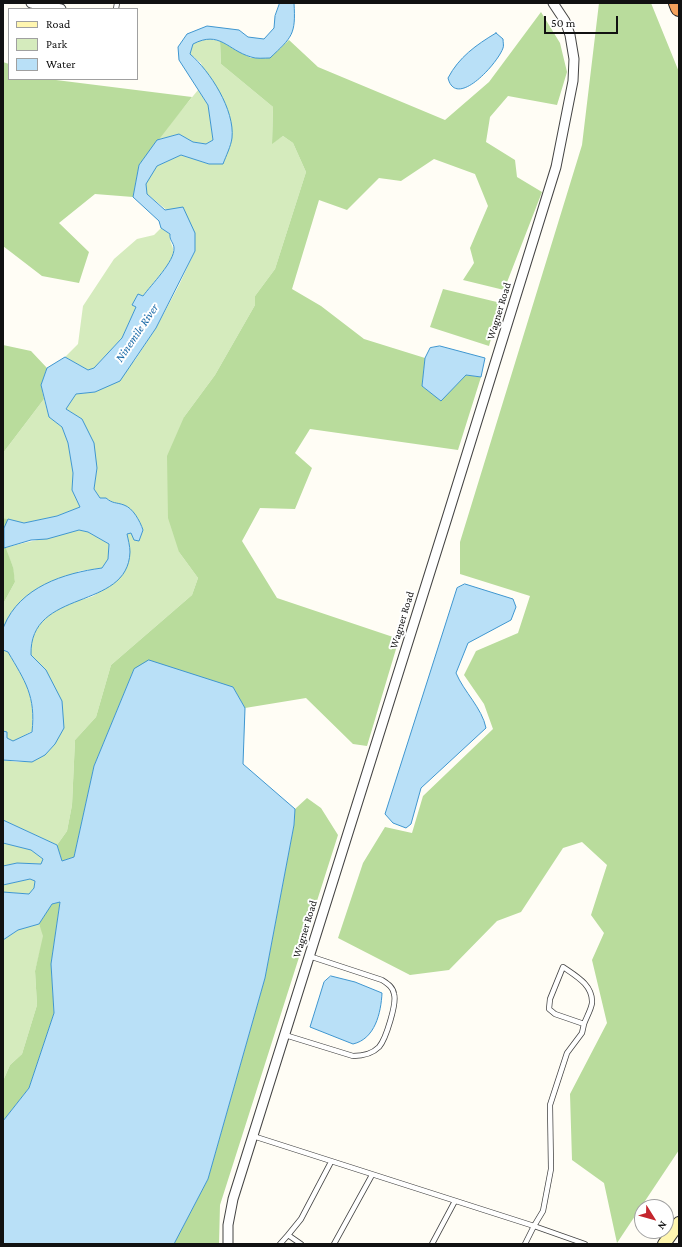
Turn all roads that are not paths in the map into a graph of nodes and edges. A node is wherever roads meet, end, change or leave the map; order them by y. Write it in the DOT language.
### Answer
graph roads {
  1 [pos="31,3"];
  2 [pos="553,3"];
  3 [pos="677,3"];
  4 [pos="56,8"];
  5 [pos="679,8"];
  6 [pos="309,956"];
  7 [pos="584,1024"];
  8 [pos="285,1035"];
  9 [pos="253,1136"];
  10 [pos="331,1162"];
  11 [pos="372,1174"];
  12 [pos="455,1201"];
  13 [pos="679,1223"];
  14 [pos="534,1226"];
  15 [pos="288,1235"];
  16 [pos="228,1244"];
  17 [pos="280,1244"];
  18 [pos="301,1244"];
  19 [pos="334,1244"];
  20 [pos="432,1244"];
  21 [pos="525,1244"];
  22 [pos="585,1244"];
  23 [pos="664,1244"];
  1 -- 4 [label="street"];
  2 -- 6 [label="street, Wagner Road"];
  3 -- 5 [label="highway"];
  6 -- 8 [label="street, Wagner Road"];
  6 -- 8 [label="lane"];
  7 -- 7 [label="lane"];
  7 -- 14 [label="lane"];
  8 -- 9 [label="street, Wagner Road"];
  9 -- 10 [label="lane"];
  9 -- 16 [label="street, Wagner Road"];
  10 -- 11 [label="lane"];
  10 -- 15 [label="lane"];
  11 -- 12 [label="lane"];
  11 -- 19 [label="lane"];
  12 -- 14 [label="lane"];
  12 -- 20 [label="lane"];
  13 -- 23 [label="street"];
  14 -- 21 [label="lane"];
  14 -- 22 [label="lane"];
  15 -- 17 [label="lane"];
  15 -- 18 [label="lane"];
}
